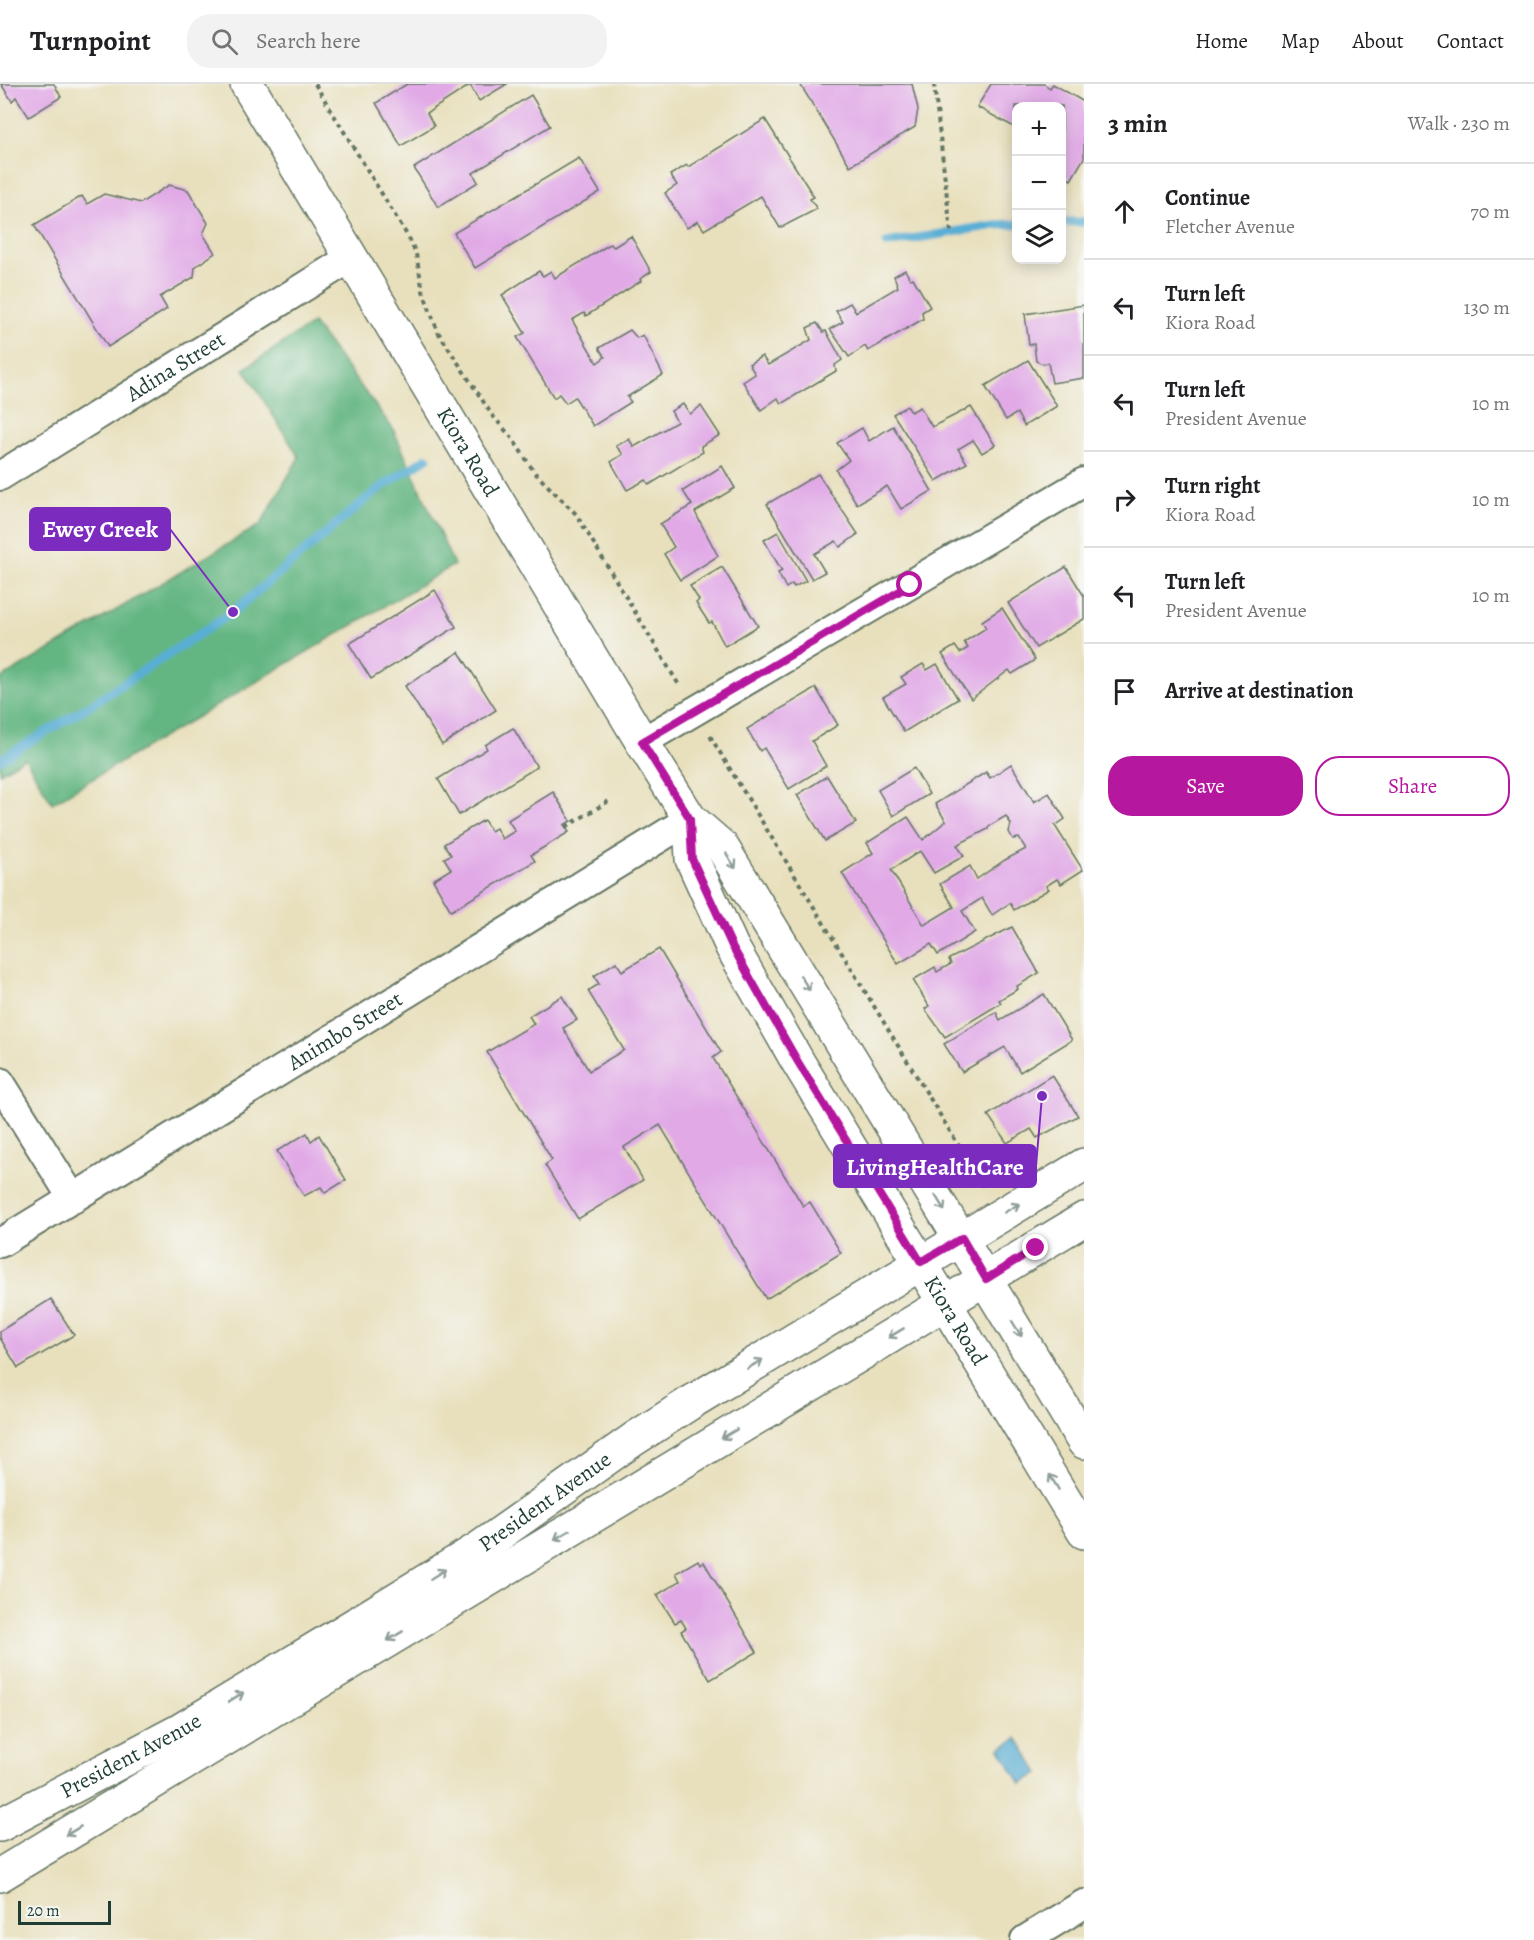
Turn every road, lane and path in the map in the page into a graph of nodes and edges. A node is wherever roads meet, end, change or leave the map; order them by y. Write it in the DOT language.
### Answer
graph roads {
  1 [pos="246,84"];
  2 [pos="315,84"];
  3 [pos="934,84"];
  4 [pos="951,232"];
  5 [pos="352,257"];
  6 [pos="0,476"];
  7 [pos="1084,482"];
  8 [pos="681,688"];
  9 [pos="709,733"];
  10 [pos="642,742"];
  11 [pos="612,799"];
  12 [pos="690,819"];
  13 [pos="566,827"];
  14 [pos="0,1082"];
  15 [pos="1084,1164"];
  16 [pos="985,1190"];
  17 [pos="73,1199"];
  18 [pos="1084,1219"];
  19 [pos="962,1238"];
  20 [pos="0,1243"];
  21 [pos="921,1262"];
  22 [pos="986,1279"];
  23 [pos="946,1303"];
  24 [pos="1084,1442"];
  25 [pos="1084,1532"];
  26 [pos="0,1825"];
  27 [pos="0,1875"];
  28 [pos="1084,1904"];
  29 [pos="1025,1940"];
  1 -- 5 [label="main road, Kiora Road"];
  2 -- 8 [label="path"];
  3 -- 4 [label="path"];
  5 -- 6 [label="street, Adina Street"];
  5 -- 10 [label="main road, Kiora Road"];
  7 -- 10 [label="street"];
  9 -- 16 [label="path"];
  10 -- 12 [label="main road, Kiora Road"];
  11 -- 13 [label="path"];
  12 -- 17 [label="street, Animbo Street"];
  12 -- 19 [label="main road, Kiora Road, one-way"];
  12 -- 21 [label="main road, Kiora Road"];
  14 -- 17 [label="street"];
  19 -- 15 [label="main road, President Avenue, one-way"];
  17 -- 20 [label="street, Animbo Street"];
  18 -- 22 [label="main road, President Avenue"];
  19 -- 21 [label="main road, President Avenue"];
  19 -- 22 [label="main road, Kiora Road"];
  21 -- 23 [label="main road, Kiora Road"];
  26 -- 21 [label="main road, President Avenue, one-way"];
  22 -- 23 [label="main road, President Avenue"];
  22 -- 24 [label="main road, Kiora Road, one-way"];
  25 -- 23 [label="main road, Kiora Road, one-way"];
  23 -- 27 [label="main road, President Avenue, one-way"];
  28 -- 29 [label="street"];
}
